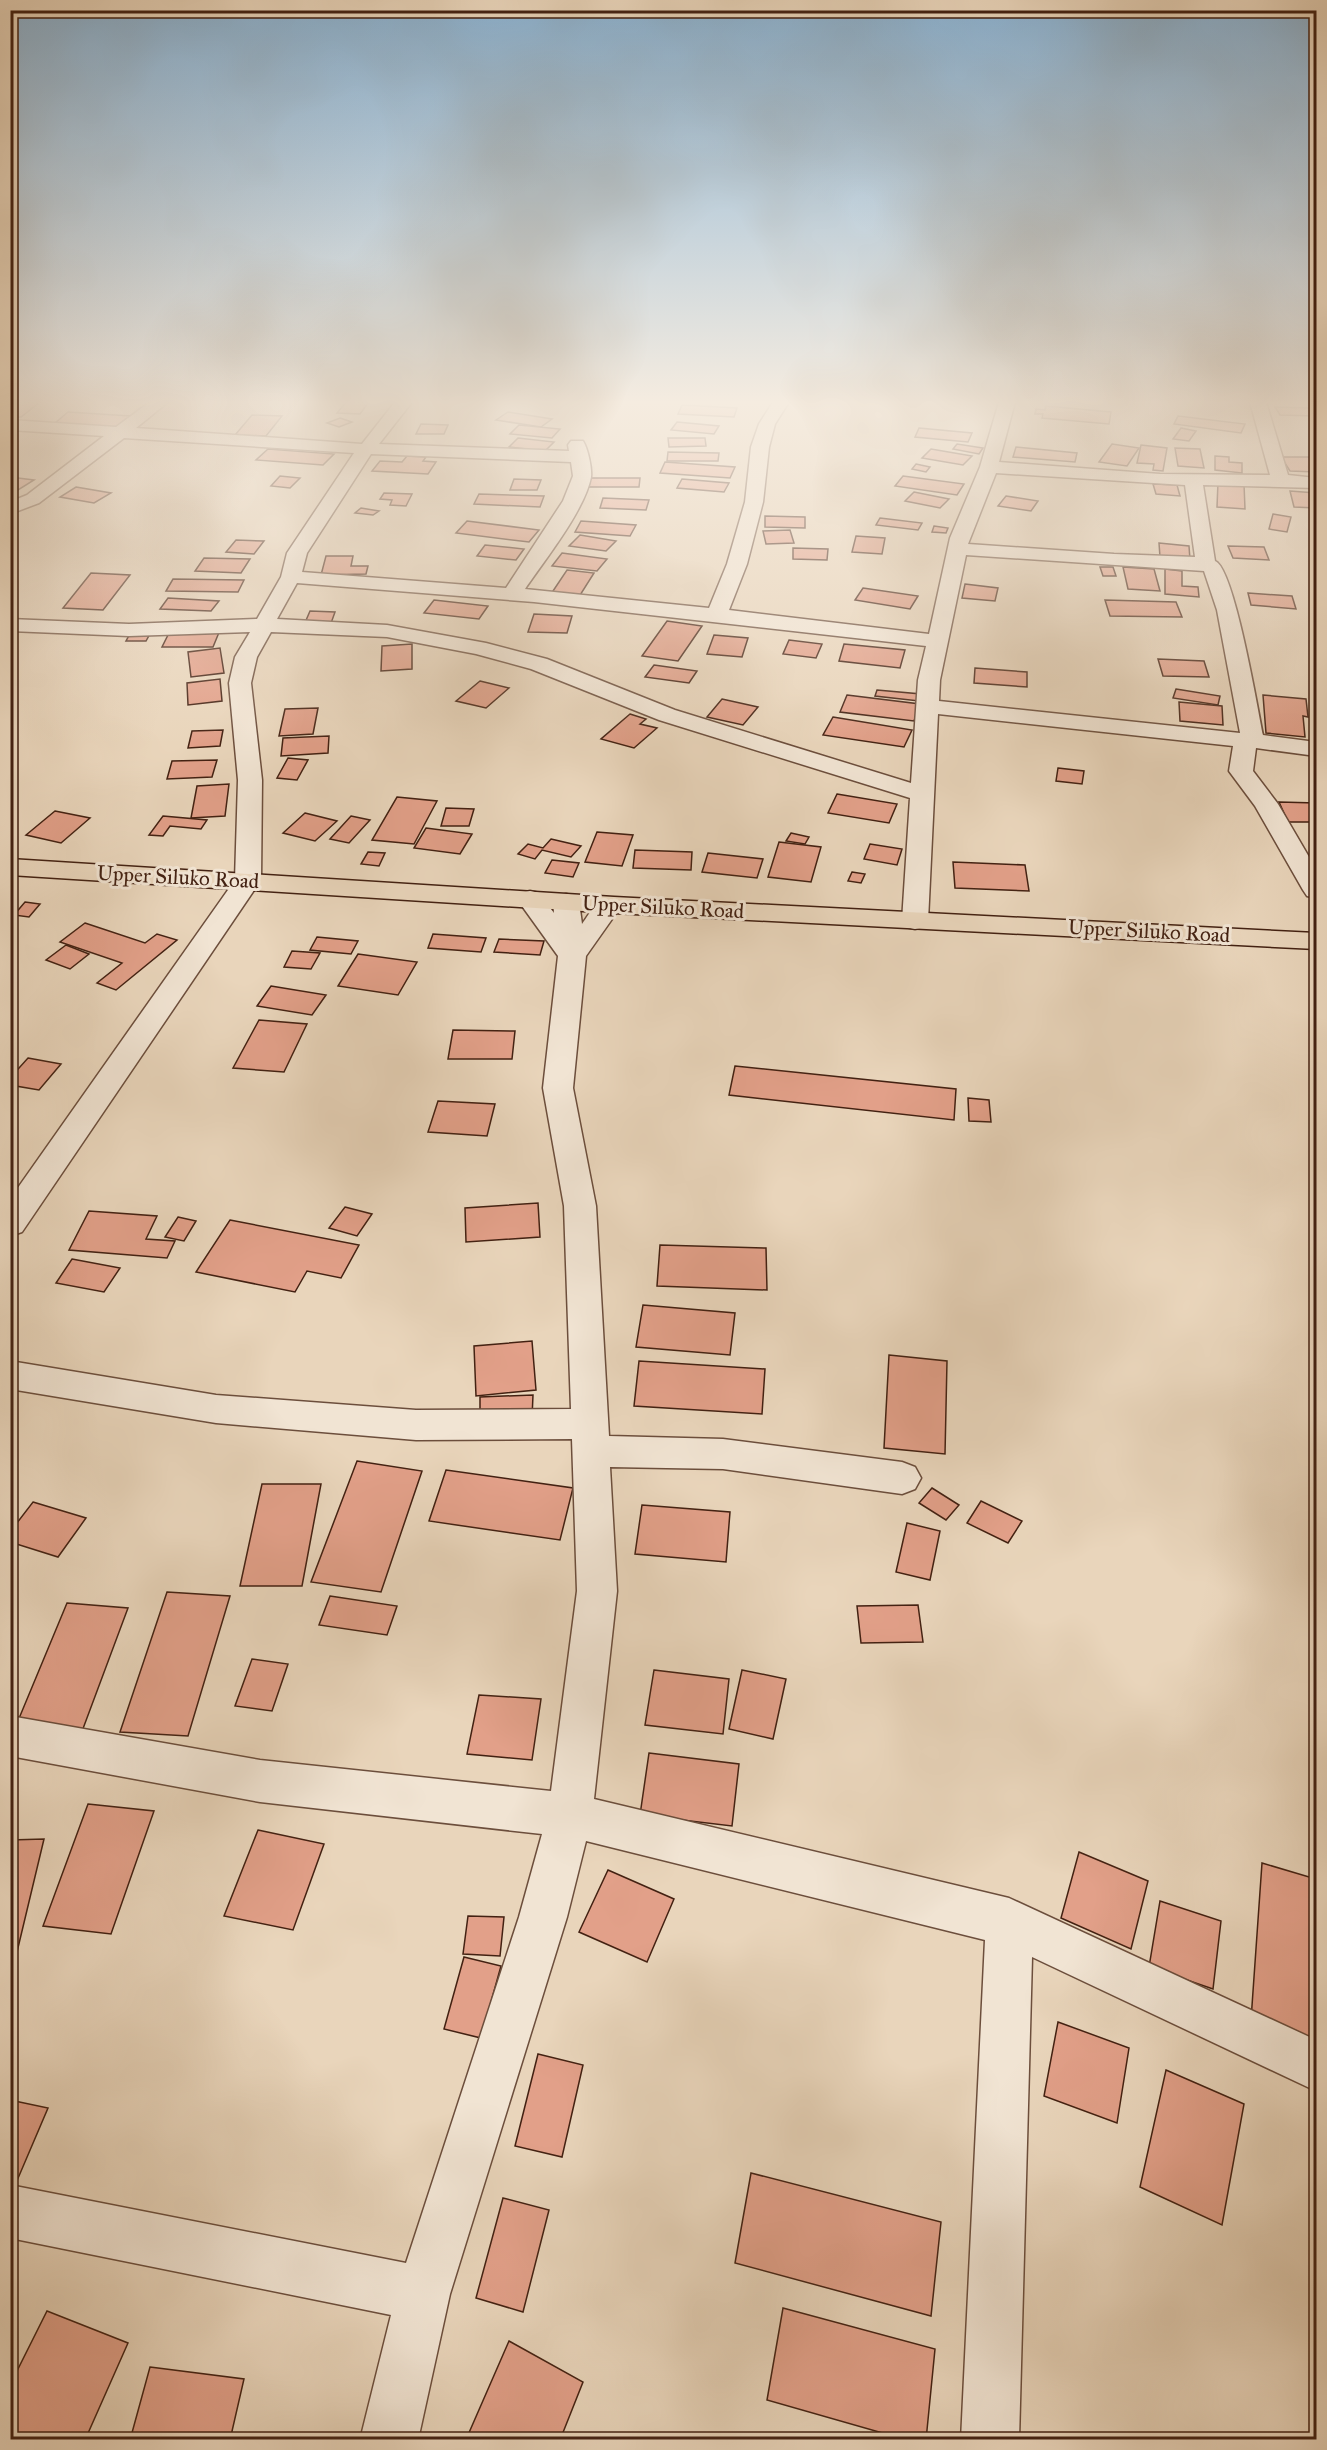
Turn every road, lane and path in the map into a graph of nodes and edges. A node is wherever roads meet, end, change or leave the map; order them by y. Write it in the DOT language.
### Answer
graph roads {
  1 [pos="321,516"];
  2 [pos="561,516"];
  3 [pos="750,516"];
  4 [pos="970,516"];
  5 [pos="1199,516"];
  6 [pos="957,549"];
  7 [pos="1206,564"];
  8 [pos="291,577"];
  9 [pos="511,595"];
  10 [pos="717,614"];
  11 [pos="10,625"];
  12 [pos="262,625"];
  13 [pos="938,641"];
  14 [pos="928,706"];
  15 [pos="1245,740"];
  16 [pos="1317,749"];
  17 [pos="924,795"];
  18 [pos="10,867"];
  19 [pos="248,880"];
  20 [pos="1317,890"];
  21 [pos="530,900"];
  22 [pos="566,902"];
  23 [pos="609,905"];
  24 [pos="915,921"];
  25 [pos="1317,941"];
  26 [pos="572,956"];
  27 [pos="10,1224"];
  28 [pos="10,1375"];
  29 [pos="590,1437"];
  30 [pos="902,1478"];
  31 [pos="10,1736"];
  32 [pos="570,1815"];
  33 [pos="1009,1922"];
  34 [pos="1317,2066"];
  35 [pos="10,2211"];
  36 [pos="423,2294"];
  37 [pos="389,2439"];
  38 [pos="990,2439"];
  1 -- 8 [label="street"];
  2 -- 9 [label="street"];
  3 -- 10 [label="street"];
  4 -- 6 [label="street"];
  5 -- 7 [label="street"];
  6 -- 7 [label="street"];
  6 -- 13 [label="street"];
  7 -- 15 [label="street"];
  8 -- 9 [label="street"];
  8 -- 12 [label="street"];
  9 -- 10 [label="street"];
  10 -- 13 [label="street"];
  11 -- 12 [label="street"];
  12 -- 17 [label="street"];
  12 -- 19 [label="street"];
  13 -- 14 [label="street"];
  14 -- 15 [label="street"];
  14 -- 17 [label="street"];
  15 -- 16 [label="street"];
  15 -- 20 [label="street"];
  17 -- 24 [label="street"];
  18 -- 19 [label="main road, Upper Siluko Road"];
  19 -- 21 [label="main road, Upper Siluko Road"];
  19 -- 27 [label="street"];
  21 -- 22 [label="main road, Upper Siluko Road"];
  21 -- 26 [label="street"];
  22 -- 23 [label="main road, Upper Siluko Road"];
  22 -- 26 [label="street"];
  23 -- 24 [label="main road, Upper Siluko Road"];
  23 -- 26 [label="street"];
  24 -- 25 [label="main road, Upper Siluko Road"];
  26 -- 29 [label="street"];
  28 -- 29 [label="street"];
  29 -- 30 [label="street"];
  29 -- 32 [label="street"];
  31 -- 32 [label="street"];
  32 -- 33 [label="street"];
  32 -- 36 [label="street"];
  33 -- 34 [label="street"];
  33 -- 38 [label="street"];
  35 -- 36 [label="street"];
  36 -- 37 [label="street"];
}
